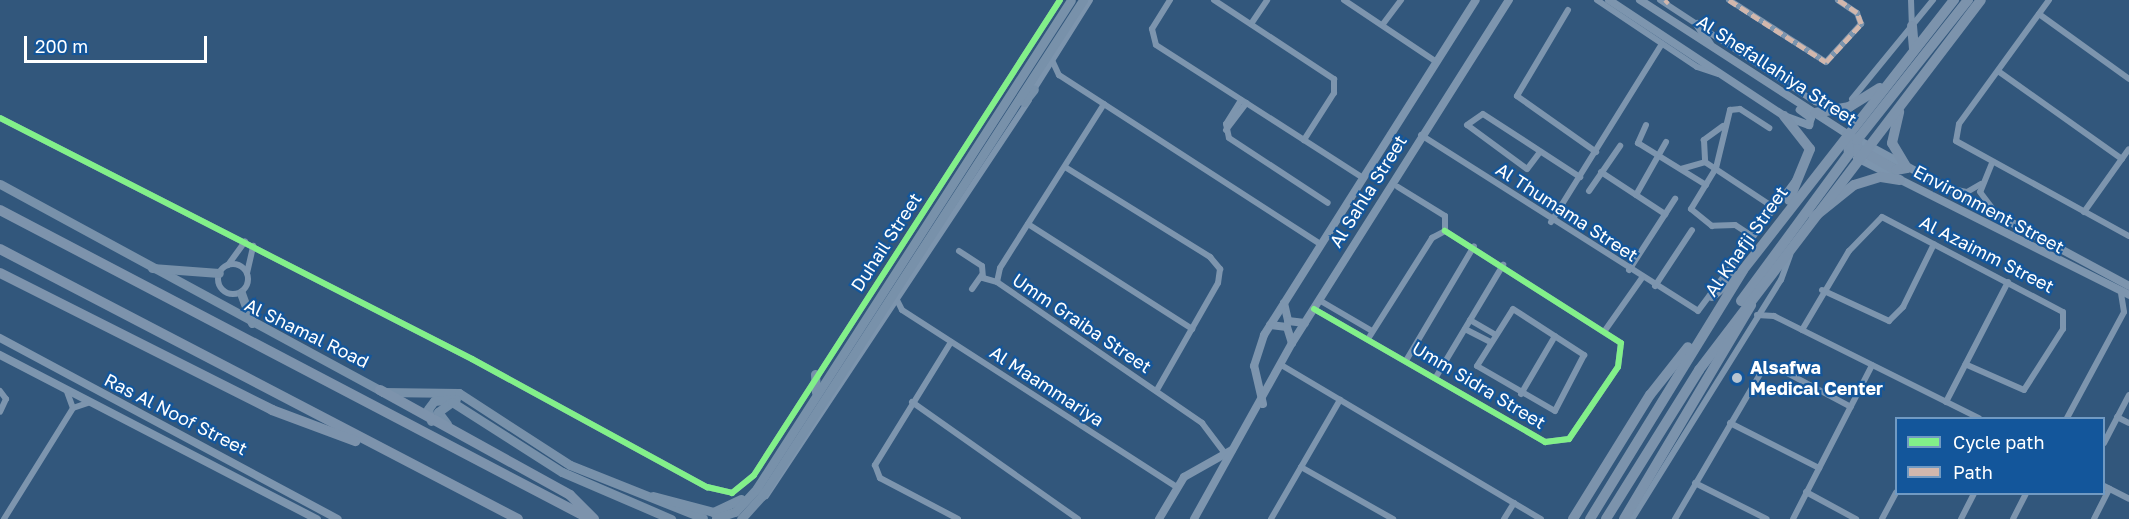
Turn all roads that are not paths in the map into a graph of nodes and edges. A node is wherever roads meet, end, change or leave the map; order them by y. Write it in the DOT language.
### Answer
graph roads {
  1 [pos="1060,0"];
  2 [pos="1071,0"];
  3 [pos="1083,0"];
  4 [pos="1090,0"];
  5 [pos="1170,0"];
  6 [pos="1214,0"];
  7 [pos="1267,0"];
  8 [pos="1344,0"];
  9 [pos="1401,0"];
  10 [pos="1476,0"];
  11 [pos="1509,0"];
  12 [pos="1597,0"];
  13 [pos="1609,0"];
  14 [pos="1640,0"];
  15 [pos="1728,0"];
  16 [pos="1838,0"];
  17 [pos="1911,0"];
  18 [pos="1933,0"];
  19 [pos="1954,0"];
  20 [pos="1968,0"];
  21 [pos="1981,0"];
  22 [pos="2049,0"];
  23 [pos="1664,1"];
  24 [pos="1568,10"];
  25 [pos="2039,14"];
  26 [pos="1251,24"];
  27 [pos="1383,24"];
  28 [pos="1697,24"];
  29 [pos="1912,26"];
  30 [pos="1662,44"];
  31 [pos="1712,48"];
  32 [pos="1914,49"];
  33 [pos="1672,51"];
  34 [pos="1658,57"];
  35 [pos="1051,58"];
  36 [pos="1435,61"];
  37 [pos="1998,71"];
  38 [pos="1059,75"];
  39 [pos="1724,76"];
  40 [pos="1039,77"];
  41 [pos="2129,79"];
  42 [pos="1888,83"];
  43 [pos="1770,86"];
  44 [pos="1034,89"];
  45 [pos="1904,99"];
  46 [pos="1243,101"];
  47 [pos="1104,104"];
  48 [pos="1815,113"];
  49 [pos="1784,116"];
  50 [pos="0,118"];
  51 [pos="1646,125"];
  52 [pos="1723,126"];
  53 [pos="1769,128"];
  54 [pos="1846,134"];
  55 [pos="1421,135"];
  56 [pos="1304,140"];
  57 [pos="1666,142"];
  58 [pos="989,146"];
  59 [pos="1620,146"];
  60 [pos="1837,146"];
  61 [pos="1857,149"];
  62 [pos="2129,149"];
  63 [pos="1540,152"];
  64 [pos="1596,152"];
  65 [pos="1657,155"];
  66 [pos="2122,159"];
  67 [pos="1705,162"];
  68 [pos="1992,163"];
  69 [pos="1065,166"];
  70 [pos="1907,168"];
  71 [pos="1681,169"];
  72 [pos="1715,171"];
  73 [pos="1601,172"];
  74 [pos="1360,176"];
  75 [pos="1580,177"];
  76 [pos="1801,177"];
  77 [pos="1900,180"];
  78 [pos="0,183"];
  79 [pos="1706,184"];
  80 [pos="1982,184"];
  81 [pos="1398,187"];
  82 [pos="1942,187"];
  83 [pos="1589,191"];
  84 [pos="1636,195"];
  85 [pos="1675,200"];
  86 [pos="1328,203"];
  87 [pos="1773,207"];
  88 [pos="0,210"];
  89 [pos="2084,212"];
  90 [pos="1665,214"];
  91 [pos="1811,218"];
  92 [pos="1999,218"];
  93 [pos="1779,221"];
  94 [pos="1551,222"];
  95 [pos="1028,224"];
  96 [pos="1692,230"];
  97 [pos="1445,231"];
  98 [pos="1752,236"];
  99 [pos="2129,236"];
  100 [pos="245,242"];
  101 [pos="1319,243"];
  102 [pos="1934,244"];
  103 [pos="1790,245"];
  104 [pos="253,246"];
  105 [pos="1474,246"];
  106 [pos="0,249"];
  107 [pos="959,251"];
  108 [pos="228,265"];
  109 [pos="1503,265"];
  110 [pos="149,268"];
  111 [pos="1629,270"];
  112 [pos="1743,270"];
  113 [pos="0,273"];
  114 [pos="219,273"];
  115 [pos="247,273"];
  116 [pos="981,276"];
  117 [pos="1642,278"];
  118 [pos="997,282"];
  119 [pos="2008,282"];
  120 [pos="1655,286"];
  121 [pos="2129,286"];
  122 [pos="972,288"];
  123 [pos="1822,290"];
  124 [pos="241,293"];
  125 [pos="2125,294"];
  126 [pos="1712,296"];
  127 [pos="1753,297"];
  128 [pos="897,300"];
  129 [pos="1319,300"];
  130 [pos="1767,301"];
  131 [pos="1284,302"];
  132 [pos="891,309"];
  133 [pos="1314,309"];
  134 [pos="902,310"];
  135 [pos="1698,311"];
  136 [pos="2127,311"];
  137 [pos="1757,315"];
  138 [pos="1776,317"];
  139 [pos="1470,320"];
  140 [pos="1305,323"];
  141 [pos="1270,325"];
  142 [pos="258,329"];
  143 [pos="1192,329"];
  144 [pos="1465,329"];
  145 [pos="1606,329"];
  146 [pos="1802,330"];
  147 [pos="1372,331"];
  148 [pos="1494,334"];
  149 [pos="1702,334"];
  150 [pos="1556,336"];
  151 [pos="0,338"];
  152 [pos="1368,339"];
  153 [pos="951,342"];
  154 [pos="1490,342"];
  155 [pos="1292,343"];
  156 [pos="0,355"];
  157 [pos="1407,359"];
  158 [pos="1965,364"];
  159 [pos="1872,365"];
  160 [pos="1283,366"];
  161 [pos="1699,370"];
  162 [pos="815,374"];
  163 [pos="1436,377"];
  164 [pos="64,387"];
  165 [pos="839,387"];
  166 [pos="380,390"];
  167 [pos="1157,390"];
  168 [pos="0,391"];
  169 [pos="816,392"];
  170 [pos="1521,394"];
  171 [pos="2129,395"];
  172 [pos="826,396"];
  173 [pos="1340,400"];
  174 [pos="93,402"];
  175 [pos="912,402"];
  176 [pos="1946,402"];
  177 [pos="1263,404"];
  178 [pos="1851,407"];
  179 [pos="73,408"];
  180 [pos="0,412"];
  181 [pos="482,417"];
  182 [pos="1977,417"];
  183 [pos="2068,417"];
  184 [pos="2117,417"];
  185 [pos="431,420"];
  186 [pos="1730,423"];
  187 [pos="2129,423"];
  188 [pos="2105,438"];
  189 [pos="468,440"];
  190 [pos="1235,447"];
  191 [pos="390,454"];
  192 [pos="1225,454"];
  193 [pos="774,461"];
  194 [pos="1301,467"];
  195 [pos="1819,468"];
  196 [pos="1695,483"];
  197 [pos="609,484"];
  198 [pos="1177,487"];
  199 [pos="2106,487"];
  200 [pos="1806,492"];
  201 [pos="1895,495"];
  202 [pos="1973,495"];
  203 [pos="2026,495"];
  204 [pos="2103,495"];
  205 [pos="2129,499"];
  206 [pos="1514,503"];
  207 [pos="754,506"];
  208 [pos="2015,518"];
  209 [pos="4,519"];
  210 [pos="317,519"];
  211 [pos="337,519"];
  212 [pos="518,519"];
  213 [pos="592,519"];
  214 [pos="671,519"];
  215 [pos="702,519"];
  216 [pos="716,519"];
  217 [pos="741,519"];
  218 [pos="957,519"];
  219 [pos="1078,519"];
  220 [pos="1159,519"];
  221 [pos="1194,519"];
  222 [pos="1271,519"];
  223 [pos="1393,519"];
  224 [pos="1504,519"];
  225 [pos="1541,519"];
  226 [pos="1573,519"];
  227 [pos="1590,519"];
  228 [pos="1606,519"];
  229 [pos="1624,519"];
  230 [pos="1632,519"];
  231 [pos="1674,519"];
  232 [pos="1767,519"];
  233 [pos="1792,519"];
  234 [pos="1856,519"];
  235 [pos="1882,519"];
  236 [pos="1961,519"];
  237 [pos="2094,519"];
  1 -- 162 [label="street, Duhail Street"];
  2 -- 169 [label="main road, Duhail Street"];
  3 -- 58 [label="main road, Duhail Street"];
  4 -- 35 [label="street, Duhail Street"];
  5 -- 46 [label="street"];
  6 -- 26 [label="street"];
  7 -- 26 [label="street"];
  8 -- 27 [label="street"];
  9 -- 27 [label="street"];
  10 -- 36 [label="street, Al Sahla Street"];
  11 -- 55 [label="street, Al Sahla Street"];
  12 -- 30 [label="street, Al Shefallahiya Street"];
  13 -- 39 [label="street, Al Shefallahiya Street"];
  14 -- 31 [label="street, Al Shefallahiya Street"];
  15 -- 16 [label="street"];
  17 -- 29 [label="street"];
  18 -- 29 [label="street"];
  19 -- 32 [label="highway, Al Khafji Street"];
  20 -- 61 [label="highway"];
  21 -- 45 [label="highway, Al Khafji Street"];
  22 -- 25 [label="street"];
  23 -- 28 [label="street, Al Shefallahiya Street"];
  24 -- 64 [label="street"];
  25 -- 37 [label="street"];
  25 -- 41 [label="street"];
  26 -- 56 [label="street"];
  27 -- 36 [label="street"];
  28 -- 29 [label="street, Al Shefallahiya Street"];
  28 -- 31 [label="street"];
  29 -- 32 [label="highway"];
  30 -- 33 [label="street, Al Shefallahiya Street"];
  30 -- 34 [label="street"];
  31 -- 43 [label="street, Al Shefallahiya Street"];
  32 -- 42 [label="highway, Al Khafji Street"];
  33 -- 34 [label="street"];
  33 -- 39 [label="street, Al Shefallahiya Street"];
  34 -- 64 [label="street"];
  35 -- 38 [label="street"];
  35 -- 40 [label="street, Duhail Street"];
  36 -- 74 [label="street, Al Sahla Street"];
  37 -- 66 [label="street"];
  37 -- 68 [label="street"];
  38 -- 40 [label="street"];
  38 -- 47 [label="street"];
  39 -- 49 [label="street, Al Shefallahiya Street"];
  40 -- 44 [label="street, Duhail Street"];
  42 -- 48 [label="highway"];
  42 -- 54 [label="highway, Al Khafji Street"];
  43 -- 48 [label="street, Al Shefallahiya Street"];
  43 -- 49 [label="street"];
  44 -- 58 [label="main road"];
  44 -- 128 [label="street, Duhail Street"];
  45 -- 61 [label="highway, Al Khafji Street"];
  45 -- 70 [label="highway"];
  46 -- 56 [label="street"];
  46 -- 86 [label="street"];
  47 -- 69 [label="street, Umm Graiba Street"];
  47 -- 101 [label="street"];
  48 -- 54 [label="street, Al Shefallahiya Street"];
  49 -- 76 [label="highway"];
  50 -- 100 [label="street"];
  51 -- 65 [label="street"];
  52 -- 53 [label="street"];
  52 -- 67 [label="street"];
  52 -- 72 [label="street"];
  54 -- 60 [label="highway, Al Khafji Street"];
  54 -- 61 [label="highway"];
  55 -- 94 [label="street, Al Thumama Street"];
  55 -- 129 [label="street, Al Sahla Street"];
  56 -- 74 [label="street"];
  57 -- 65 [label="street"];
  58 -- 172 [label="main road, Duhail Street"];
  59 -- 73 [label="street"];
  60 -- 61 [label="highway"];
  60 -- 93 [label="highway, Al Khafji Street"];
  61 -- 70 [label="highway"];
  61 -- 77 [label="street, Environment Street"];
  61 -- 91 [label="highway, Al Khafji Street"];
  61 -- 161 [label="highway"];
  62 -- 66 [label="street"];
  63 -- 63 [label="street"];
  63 -- 75 [label="street"];
  64 -- 75 [label="street"];
  65 -- 71 [label="street"];
  65 -- 84 [label="street"];
  66 -- 89 [label="street"];
  67 -- 71 [label="street"];
  67 -- 72 [label="street"];
  68 -- 80 [label="street"];
  68 -- 89 [label="street"];
  69 -- 95 [label="street, Umm Graiba Street"];
  69 -- 143 [label="street"];
  70 -- 82 [label="street, Environment Street"];
  71 -- 79 [label="street"];
  72 -- 79 [label="street"];
  72 -- 87 [label="street"];
  73 -- 83 [label="street"];
  73 -- 84 [label="street"];
  74 -- 101 [label="street, Al Sahla Street"];
  75 -- 94 [label="street"];
  76 -- 87 [label="street, Al Khafji Street"];
  76 -- 93 [label="highway"];
  77 -- 91 [label="highway"];
  77 -- 125 [label="street, Environment Street"];
  78 -- 110 [label="main road, Al Shamal Road"];
  79 -- 98 [label="street"];
  80 -- 82 [label="street"];
  80 -- 92 [label="street"];
  81 -- 97 [label="street"];
  82 -- 92 [label="street, Environment Street"];
  84 -- 90 [label="street"];
  85 -- 90 [label="street"];
  87 -- 98 [label="street, Al Khafji Street"];
  88 -- 213 [label="highway, Al Shamal Road"];
  89 -- 99 [label="street"];
  90 -- 111 [label="street"];
  91 -- 103 [label="highway, Al Khafji Street"];
  92 -- 121 [label="street, Environment Street"];
  93 -- 112 [label="highway, Al Khafji Street"];
  94 -- 111 [label="street, Al Thumama Street"];
  95 -- 118 [label="street, Umm Graiba Street"];
  95 -- 143 [label="street"];
  96 -- 120 [label="street"];
  97 -- 105 [label="street, Umm Sidra Street"];
  97 -- 147 [label="street"];
  98 -- 126 [label="street, Al Khafji Street"];
  100 -- 104 [label="street"];
  100 -- 108 [label="street"];
  101 -- 131 [label="street, Al Sahla Street"];
  102 -- 119 [label="street, Al Azaimm Street"];
  102 -- 123 [label="street, Al Azaimm Street"];
  102 -- 123 [label="street"];
  103 -- 127 [label="highway, Al Khafji Street"];
  103 -- 130 [label="street, Al Khafji Street"];
  104 -- 115 [label="street"];
  104 -- 162 [label="street, Duhail Street"];
  105 -- 109 [label="street, Umm Sidra Street"];
  105 -- 157 [label="street"];
  106 -- 191 [label="highway"];
  107 -- 116 [label="street"];
  108 -- 114 [label="street"];
  108 -- 115 [label="street"];
  109 -- 139 [label="street"];
  109 -- 145 [label="street, Umm Sidra Street"];
  110 -- 114 [label="main road"];
  110 -- 142 [label="main road, Al Shamal Road"];
  111 -- 117 [label="street, Al Thumama Street"];
  112 -- 126 [label="highway"];
  112 -- 149 [label="highway, Al Khafji Street"];
  113 -- 191 [label="highway"];
  114 -- 124 [label="street"];
  115 -- 124 [label="street"];
  116 -- 118 [label="street"];
  116 -- 122 [label="street"];
  117 -- 120 [label="street, Al Thumama Street"];
  117 -- 145 [label="street"];
  118 -- 167 [label="street, Umm Graiba Street"];
  119 -- 158 [label="street"];
  119 -- 158 [label="street, Al Azaimm Street"];
  120 -- 135 [label="street, Al Thumama Street"];
  123 -- 146 [label="street, Al Azaimm Street"];
  124 -- 142 [label="main road"];
  125 -- 136 [label="street"];
  126 -- 135 [label="street, Al Khafji Street"];
  127 -- 161 [label="highway, Al Khafji Street"];
  127 -- 229 [label="highway"];
  128 -- 132 [label="street, Duhail Street"];
  128 -- 134 [label="street"];
  129 -- 133 [label="street, Al Sahla Street"];
  129 -- 147 [label="street"];
  130 -- 137 [label="street, Al Khafji Street"];
  130 -- 138 [label="street"];
  131 -- 140 [label="street"];
  131 -- 141 [label="street, Al Sahla Street"];
  132 -- 134 [label="street, Al Maammariya"];
  132 -- 165 [label="street, Duhail Street"];
  133 -- 140 [label="street, Al Sahla Street"];
  133 -- 152 [label="street, Umm Sidra Street"];
  134 -- 153 [label="street, Al Maammariya"];
  136 -- 183 [label="street"];
  137 -- 138 [label="street"];
  137 -- 230 [label="street, Al Khafji Street"];
  138 -- 146 [label="street"];
  139 -- 144 [label="street"];
  139 -- 148 [label="street"];
  140 -- 155 [label="street, Al Sahla Street"];
  141 -- 155 [label="street"];
  141 -- 177 [label="street, Al Sahla Street"];
  142 -- 166 [label="main road, Al Shamal Road"];
  143 -- 167 [label="street"];
  144 -- 154 [label="street"];
  144 -- 163 [label="street"];
  145 -- 163 [label="street, Umm Sidra Street"];
  146 -- 159 [label="street"];
  147 -- 152 [label="street"];
  148 -- 150 [label="street"];
  148 -- 154 [label="street"];
  149 -- 226 [label="highway"];
  149 -- 227 [label="highway, Al Khafji Street"];
  150 -- 170 [label="street"];
  150 -- 170 [label="street"];
  151 -- 211 [label="street, Ras Al Noof Street"];
  152 -- 157 [label="street, Umm Sidra Street"];
  153 -- 175 [label="street"];
  153 -- 198 [label="street, Al Maammariya"];
  154 -- 170 [label="street"];
  155 -- 160 [label="street, Al Sahla Street"];
  156 -- 164 [label="street, Ras Al Noof Street"];
  157 -- 163 [label="street, Umm Sidra Street"];
  158 -- 176 [label="street"];
  159 -- 176 [label="street"];
  159 -- 178 [label="street"];
  160 -- 173 [label="street"];
  160 -- 177 [label="street, Al Sahla Street"];
  161 -- 228 [label="highway, Al Khafji Street"];
  162 -- 169 [label="main road"];
  164 -- 174 [label="street, Ras Al Noof Street"];
  164 -- 179 [label="street"];
  165 -- 172 [label="main road"];
  165 -- 207 [label="street, Duhail Street"];
  166 -- 185 [label="highway"];
  166 -- 197 [label="main road, Al Shamal Road"];
  167 -- 192 [label="street, Umm Graiba Street"];
  168 -- 180 [label="street"];
  169 -- 193 [label="main road, Duhail Street"];
  171 -- 184 [label="street"];
  172 -- 207 [label="main road, Duhail Street"];
  173 -- 194 [label="street"];
  173 -- 206 [label="street"];
  174 -- 179 [label="street"];
  174 -- 210 [label="street, Ras Al Noof Street"];
  175 -- 218 [label="street"];
  175 -- 219 [label="street"];
  176 -- 182 [label="street"];
  177 -- 190 [label="street, Al Sahla Street"];
  178 -- 186 [label="street"];
  178 -- 195 [label="street"];
  179 -- 209 [label="street"];
  181 -- 185 [label="main road"];
  181 -- 189 [label="main road"];
  181 -- 214 [label="main road"];
  184 -- 187 [label="street"];
  184 -- 188 [label="street"];
  185 -- 189 [label="highway"];
  186 -- 195 [label="street"];
  186 -- 196 [label="street"];
  189 -- 213 [label="highway"];
  190 -- 192 [label="street, Al Sahla Street"];
  190 -- 221 [label="street, Al Sahla Street"];
  191 -- 212 [label="highway"];
  192 -- 198 [label="street, Al Sahla Street"];
  193 -- 197 [label="main road"];
  193 -- 216 [label="main road, Duhail Street"];
  194 -- 222 [label="street"];
  194 -- 223 [label="street"];
  195 -- 200 [label="street"];
  196 -- 231 [label="street"];
  196 -- 232 [label="street"];
  197 -- 215 [label="main road, Al Shamal Road"];
  198 -- 220 [label="street, Al Sahla Street"];
  199 -- 205 [label="street"];
  200 -- 233 [label="street"];
  200 -- 234 [label="street"];
  201 -- 235 [label="street"];
  202 -- 236 [label="street"];
  203 -- 208 [label="street"];
  204 -- 237 [label="street"];
  206 -- 224 [label="street"];
  206 -- 225 [label="street"];
  207 -- 217 [label="main road, Duhail Street"];
  215 -- 216 [label="main road, Al Shamal Road"];
}
